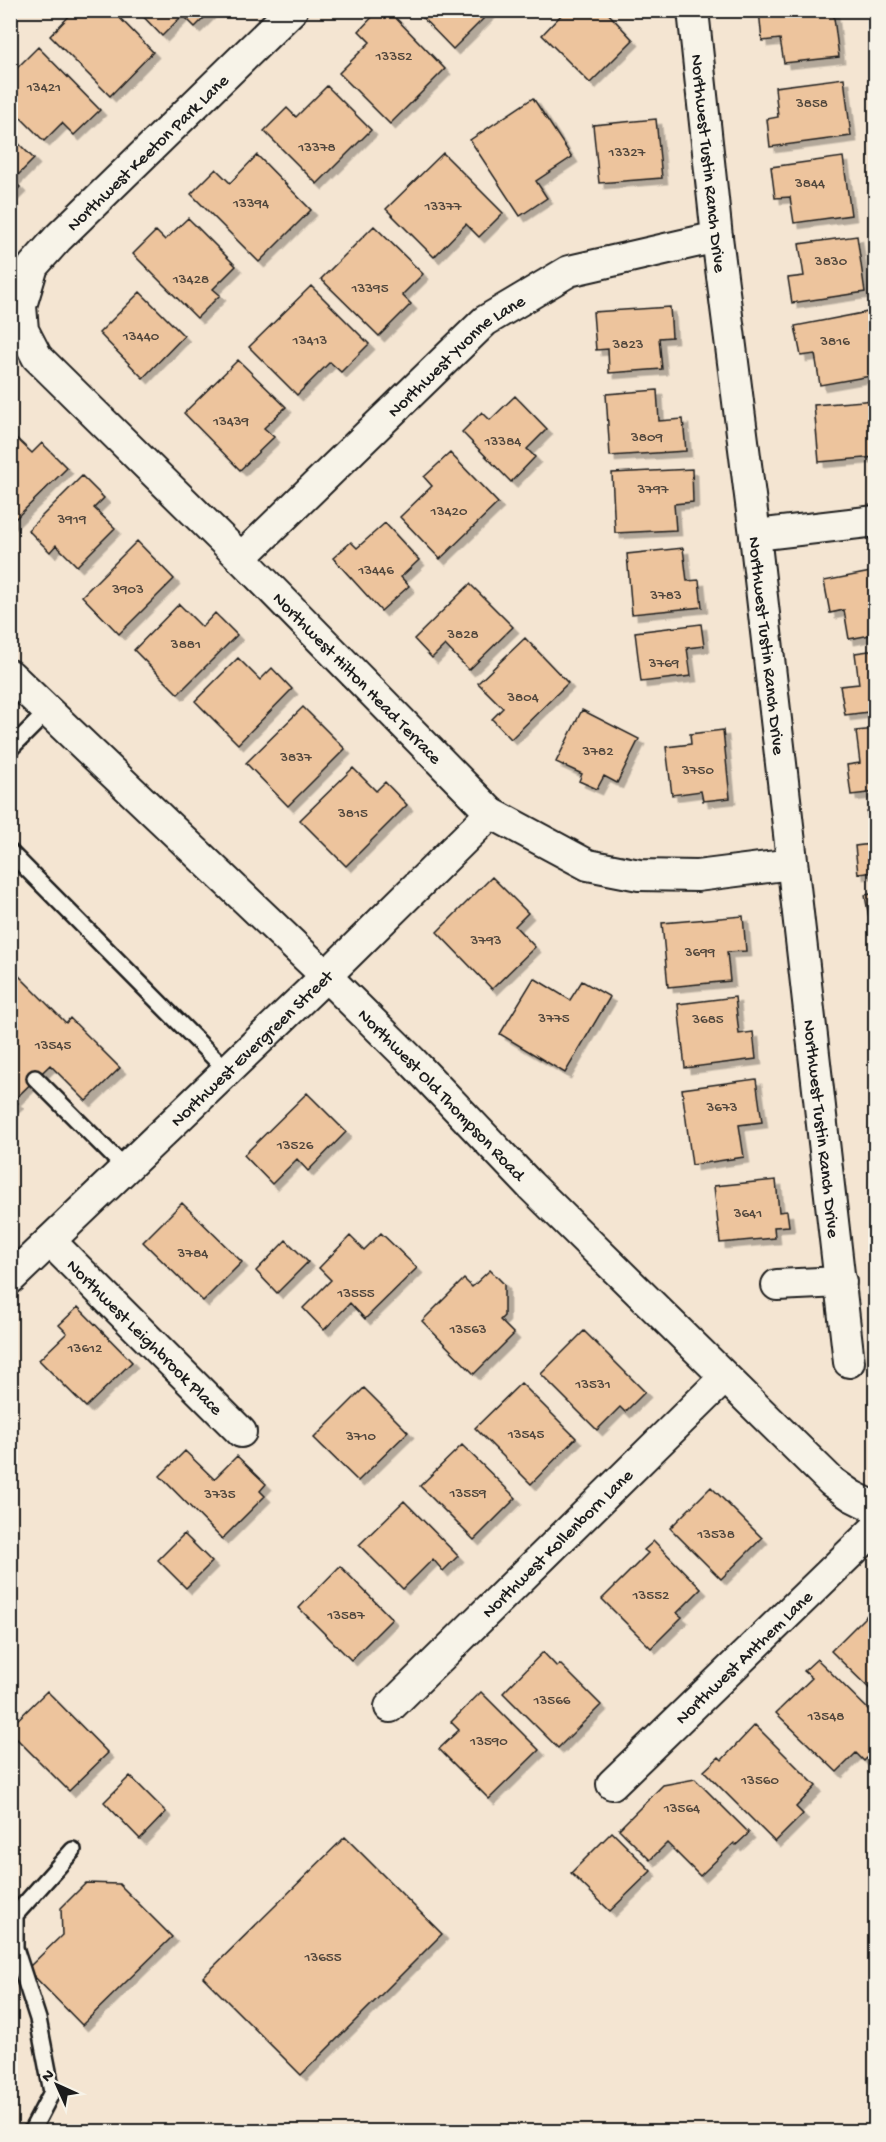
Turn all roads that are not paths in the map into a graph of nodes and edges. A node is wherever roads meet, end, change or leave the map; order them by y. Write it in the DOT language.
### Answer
graph roads {
  1 [pos="292,10"];
  2 [pos="693,10"];
  3 [pos="717,237"];
  4 [pos="21,306"];
  5 [pos="876,521"];
  6 [pos="754,535"];
  7 [pos="241,558"];
  8 [pos="10,675"];
  9 [pos="48,711"];
  10 [pos="10,749"];
  11 [pos="491,813"];
  12 [pos="10,852"];
  13 [pos="792,864"];
  14 [pos="326,976"];
  15 [pos="227,1071"];
  16 [pos="35,1078"];
  17 [pos="126,1169"];
  18 [pos="50,1240"];
  19 [pos="10,1279"];
  20 [pos="841,1282"];
  21 [pos="777,1285"];
  22 [pos="849,1362"];
  23 [pos="724,1378"];
  24 [pos="241,1432"];
  25 [pos="876,1508"];
  26 [pos="876,1528"];
  27 [pos="390,1707"];
  28 [pos="612,1784"];
  29 [pos="73,1850"];
  30 [pos="31,2132"];
  1 -- 4 [label="street, Northwest Keeton Park Lane"];
  2 -- 3 [label="street, Northwest Tustin Ranch Drive"];
  3 -- 6 [label="street, Northwest Tustin Ranch Drive"];
  3 -- 7 [label="street, Northwest Yvonne Lane"];
  4 -- 7 [label="street, Northwest Hilton Head Terrace"];
  5 -- 6 [label="street"];
  6 -- 13 [label="street, Northwest Tustin Ranch Drive"];
  7 -- 11 [label="street, Northwest Hilton Head Terrace"];
  8 -- 9 [label="street, Northwest Old Thompson Road"];
  9 -- 10 [label="lane"];
  9 -- 14 [label="street, Northwest Old Thompson Road"];
  11 -- 13 [label="street, Northwest Hilton Head Terrace"];
  11 -- 14 [label="street, Northwest Evergreen Street"];
  12 -- 15 [label="lane"];
  13 -- 20 [label="street, Northwest Tustin Ranch Drive"];
  14 -- 15 [label="street, Northwest Evergreen Street"];
  14 -- 23 [label="street, Northwest Old Thompson Road"];
  15 -- 17 [label="street, Northwest Evergreen Street"];
  16 -- 17 [label="lane"];
  17 -- 18 [label="street, Northwest Evergreen Street"];
  18 -- 19 [label="street, Northwest Evergreen Street"];
  18 -- 24 [label="street, Northwest Leighbrook Place"];
  20 -- 21 [label="street"];
  20 -- 22 [label="street, Northwest Tustin Ranch Drive"];
  23 -- 25 [label="street, Northwest Old Thompson Road"];
  23 -- 27 [label="street, Northwest Kollenborn Lane"];
  26 -- 28 [label="street, Northwest Anthem Lane"];
  29 -- 30 [label="lane"];
}
